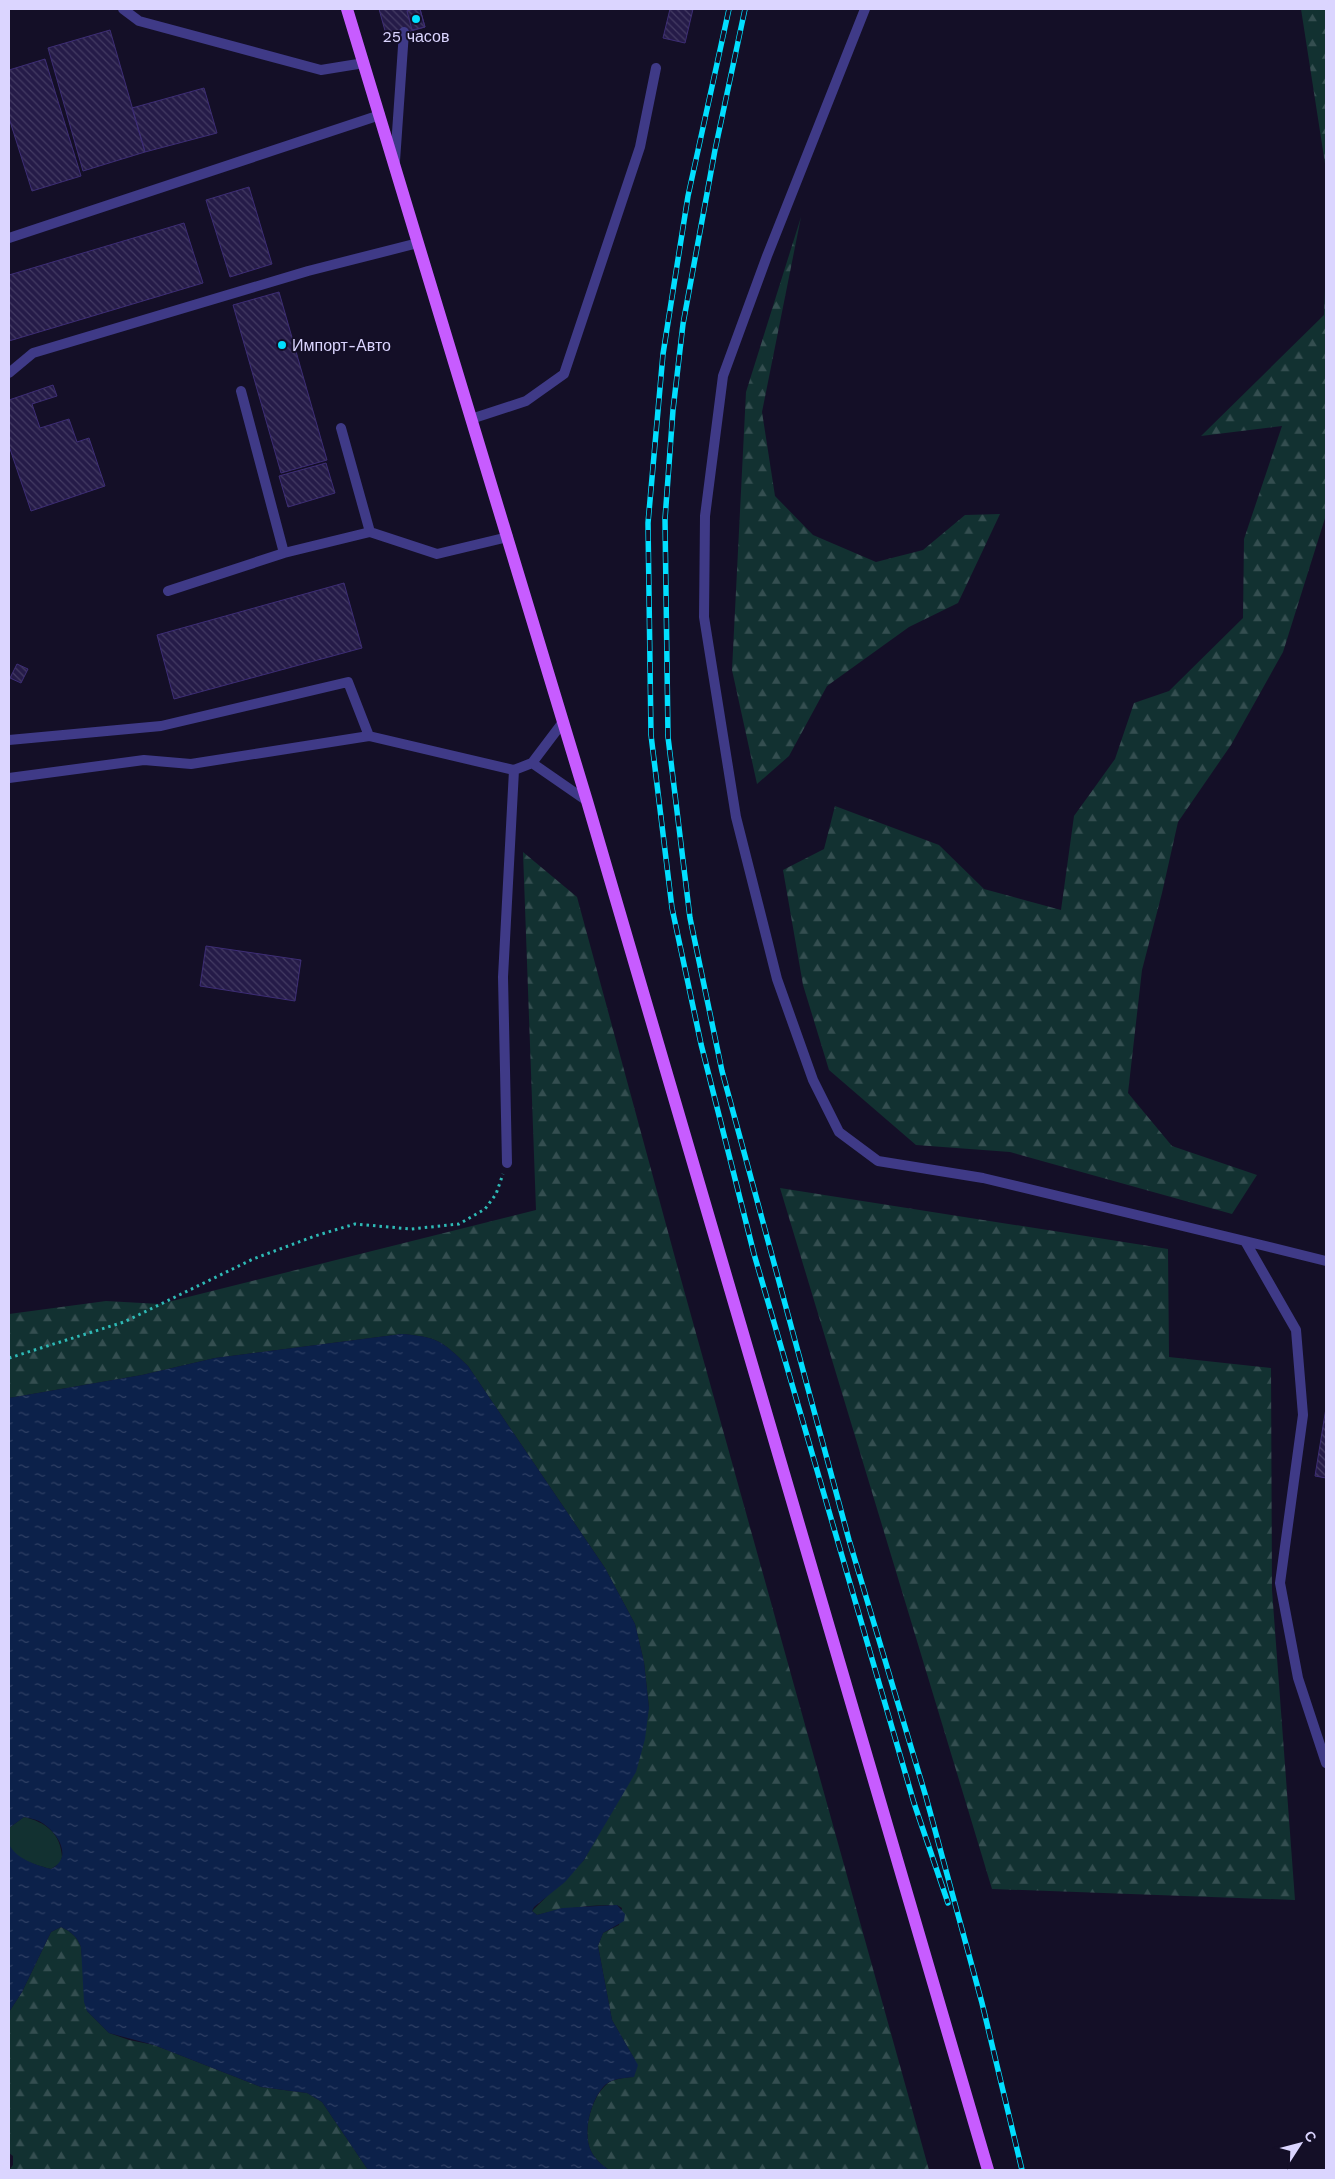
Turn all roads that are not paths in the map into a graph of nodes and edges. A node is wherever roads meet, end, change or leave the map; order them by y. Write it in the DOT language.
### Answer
graph roads {
  1 [pos="123,9"];
  2 [pos="347,9"];
  3 [pos="865,9"];
  4 [pos="404,32"];
  5 [pos="364,62"];
  6 [pos="656,68"];
  7 [pos="380,115"];
  8 [pos="394,167"];
  9 [pos="9,238"];
  10 [pos="418,243"];
  11 [pos="9,373"];
  12 [pos="241,391"];
  13 [pos="471,419"];
  14 [pos="341,428"];
  15 [pos="370,532"];
  16 [pos="508,537"];
  17 [pos="284,553"];
  18 [pos="168,591"];
  19 [pos="564,722"];
  20 [pos="369,736"];
  21 [pos="9,740"];
  22 [pos="532,763"];
  23 [pos="514,770"];
  24 [pos="9,778"];
  25 [pos="588,801"];
  26 [pos="507,1164"];
  27 [pos="1246,1241"];
  28 [pos="1326,1261"];
  29 [pos="1326,1763"];
  30 [pos="987,2169"];
  1 -- 5 [label="lane"];
  2 -- 5 [label="main road"];
  3 -- 27 [label="lane"];
  4 -- 8 [label="lane"];
  5 -- 7 [label="main road"];
  6 -- 13 [label="lane"];
  7 -- 8 [label="main road"];
  7 -- 9 [label="lane"];
  8 -- 10 [label="main road"];
  10 -- 11 [label="lane"];
  10 -- 13 [label="main road"];
  12 -- 17 [label="lane"];
  13 -- 16 [label="main road"];
  14 -- 15 [label="lane"];
  15 -- 16 [label="lane"];
  15 -- 17 [label="lane"];
  16 -- 19 [label="main road"];
  17 -- 18 [label="lane"];
  19 -- 22 [label="lane"];
  19 -- 25 [label="main road"];
  20 -- 21 [label="lane"];
  20 -- 23 [label="lane"];
  20 -- 24 [label="lane"];
  22 -- 23 [label="lane"];
  22 -- 25 [label="lane"];
  23 -- 26 [label="lane"];
  25 -- 30 [label="main road"];
  27 -- 28 [label="lane"];
  27 -- 29 [label="lane"];
}
